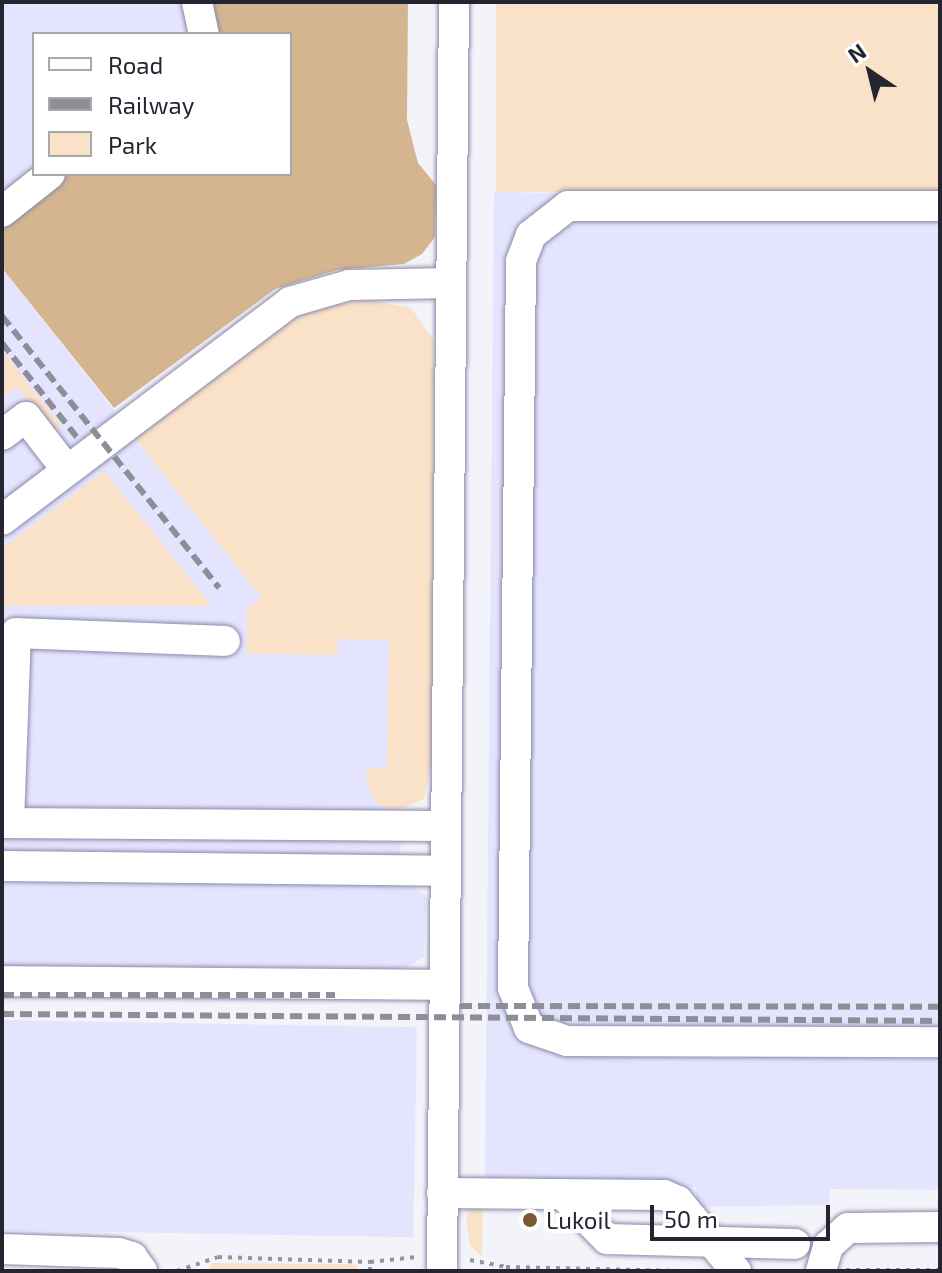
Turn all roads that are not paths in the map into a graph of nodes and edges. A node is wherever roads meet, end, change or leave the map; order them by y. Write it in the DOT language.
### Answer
graph roads {
  1 [pos="197,2"];
  2 [pos="454,2"];
  3 [pos="204,32"];
  4 [pos="47,176"];
  5 [pos="940,206"];
  6 [pos="2,212"];
  7 [pos="451,283"];
  8 [pos="2,435"];
  9 [pos="67,470"];
  10 [pos="2,520"];
  11 [pos="225,641"];
  12 [pos="6,823"];
  13 [pos="234,824"];
  14 [pos="446,826"];
  15 [pos="2,866"];
  16 [pos="235,868"];
  17 [pos="446,871"];
  18 [pos="2,981"];
  19 [pos="445,985"];
  20 [pos="940,1042"];
  21 [pos="442,1193"];
  22 [pos="602,1195"];
  23 [pos="940,1227"];
  24 [pos="795,1244"];
  25 [pos="674,1247"];
  26 [pos="2,1249"];
  27 [pos="444,1262"];
  28 [pos="142,1271"];
  29 [pos="736,1271"];
  30 [pos="821,1271"];
  1 -- 3 [label="street"];
  2 -- 7 [label="street"];
  4 -- 6 [label="street"];
  5 -- 20 [label="street"];
  7 -- 9 [label="street"];
  7 -- 14 [label="street"];
  8 -- 9 [label="street"];
  9 -- 10 [label="street"];
  11 -- 12 [label="street"];
  12 -- 13 [label="street"];
  13 -- 14 [label="street"];
  13 -- 16 [label="street"];
  14 -- 17 [label="street"];
  15 -- 16 [label="street"];
  16 -- 17 [label="street"];
  17 -- 19 [label="street"];
  18 -- 19 [label="street"];
  19 -- 21 [label="street"];
  21 -- 22 [label="street"];
  21 -- 27 [label="street"];
  22 -- 25 [label="street"];
  22 -- 25 [label="street"];
  22 -- 25 [label="street"];
  23 -- 30 [label="street"];
  24 -- 25 [label="street"];
  25 -- 29 [label="street"];
  26 -- 28 [label="street"];
}
